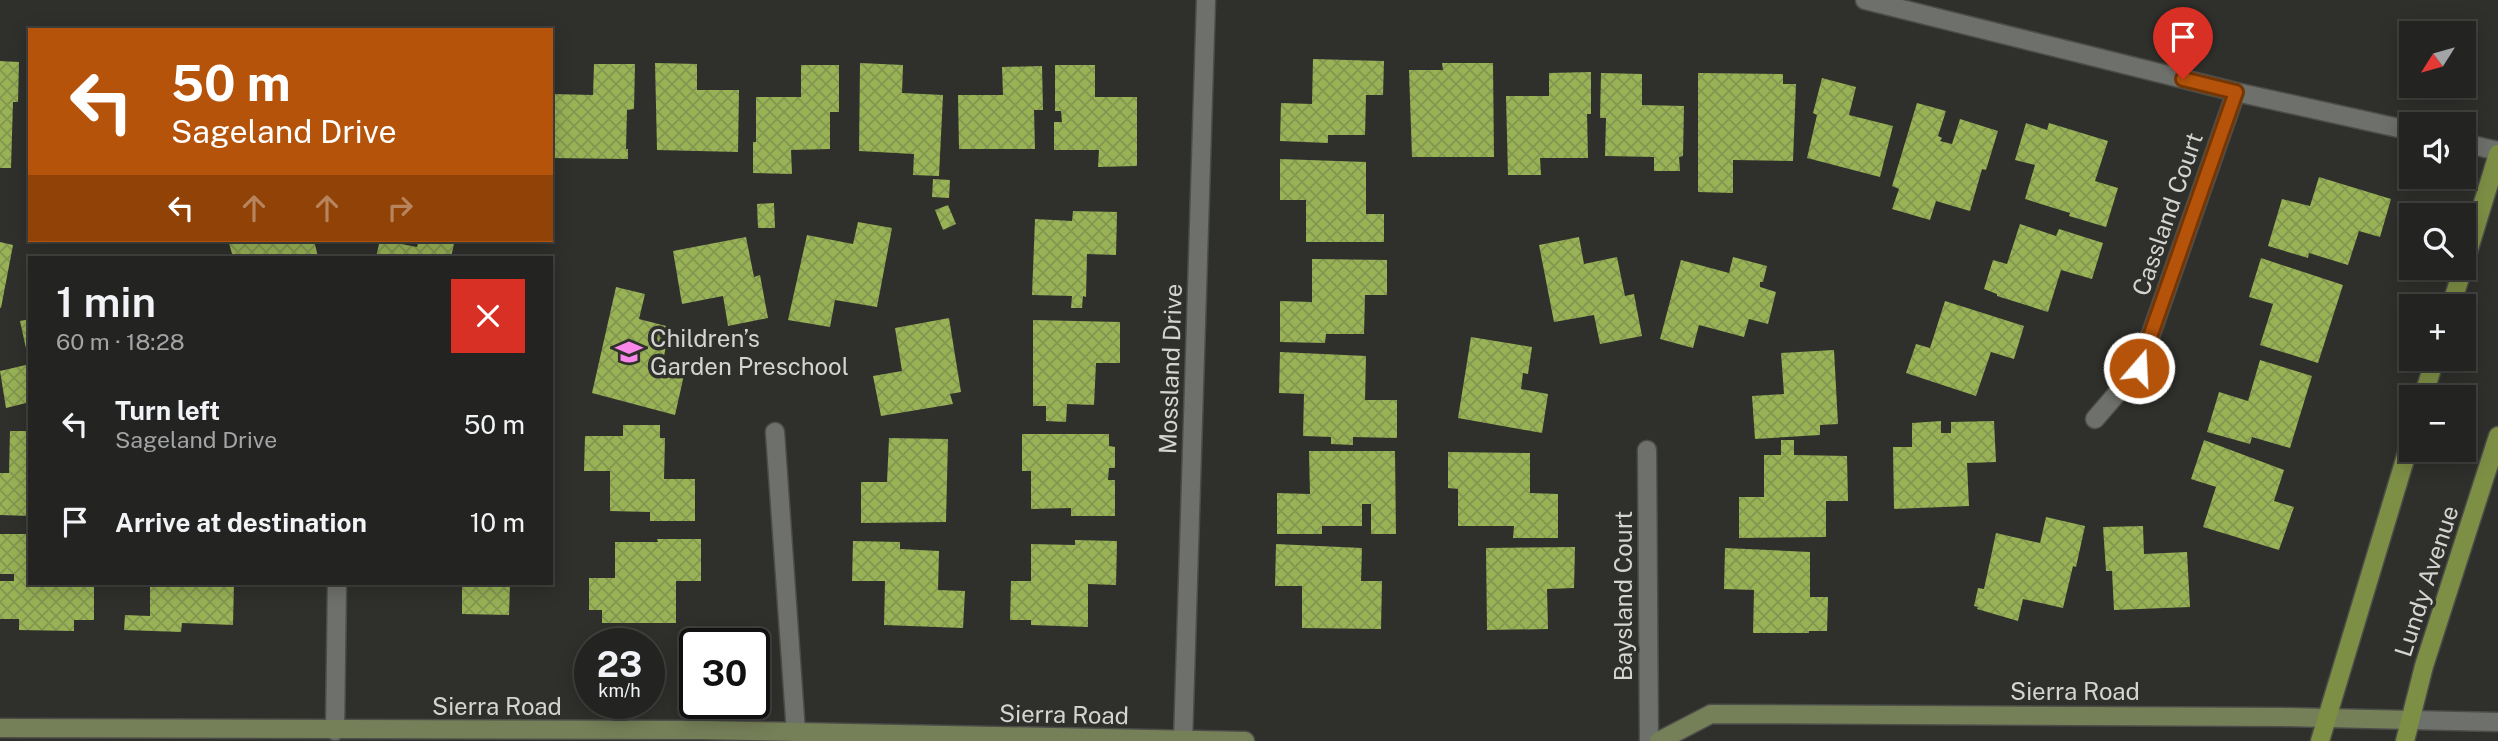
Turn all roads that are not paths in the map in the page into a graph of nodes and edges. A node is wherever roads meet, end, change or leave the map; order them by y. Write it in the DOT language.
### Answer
graph roads {
  1 [pos="1206,0"];
  2 [pos="1865,0"];
  3 [pos="2236,92"];
  4 [pos="2399,128"];
  5 [pos="2476,146"];
  6 [pos="2498,152"];
  7 [pos="2476,226"];
  8 [pos="2095,419"];
  9 [pos="775,432"];
  10 [pos="2498,436"];
  11 [pos="1647,450"];
  12 [pos="2404,462"];
  13 [pos="337,585"];
  14 [pos="2327,717"];
  15 [pos="2410,720"];
  16 [pos="2498,722"];
  17 [pos="0,729"];
  18 [pos="335,731"];
  19 [pos="796,733"];
  20 [pos="251,734"];
  21 [pos="1183,741"];
  22 [pos="1245,741"];
  23 [pos="1649,741"];
  24 [pos="1659,741"];
  25 [pos="2320,741"];
  26 [pos="2405,741"];
  1 -- 21 [label="street, Mossland Drive"];
  2 -- 3 [label="street"];
  3 -- 4 [label="street"];
  3 -- 8 [label="street, Cassland Court"];
  5 -- 6 [label="street"];
  6 -- 7 [label="main road"];
  9 -- 19 [label="street"];
  10 -- 15 [label="main road, Lundy Avenue"];
  11 -- 23 [label="street, Baysland Court"];
  12 -- 14 [label="main road"];
  13 -- 18 [label="street"];
  14 -- 15 [label="main road, Sierra Road"];
  14 -- 24 [label="main road, Sierra Road"];
  14 -- 25 [label="main road"];
  15 -- 16 [label="street, Sierra Road"];
  15 -- 26 [label="main road, Lundy Avenue"];
  17 -- 20 [label="main road, Sierra Road"];
  18 -- 19 [label="main road, Sierra Road"];
  18 -- 20 [label="main road, Sierra Road"];
  19 -- 21 [label="main road, Sierra Road"];
  21 -- 22 [label="main road, Sierra Road"];
}
